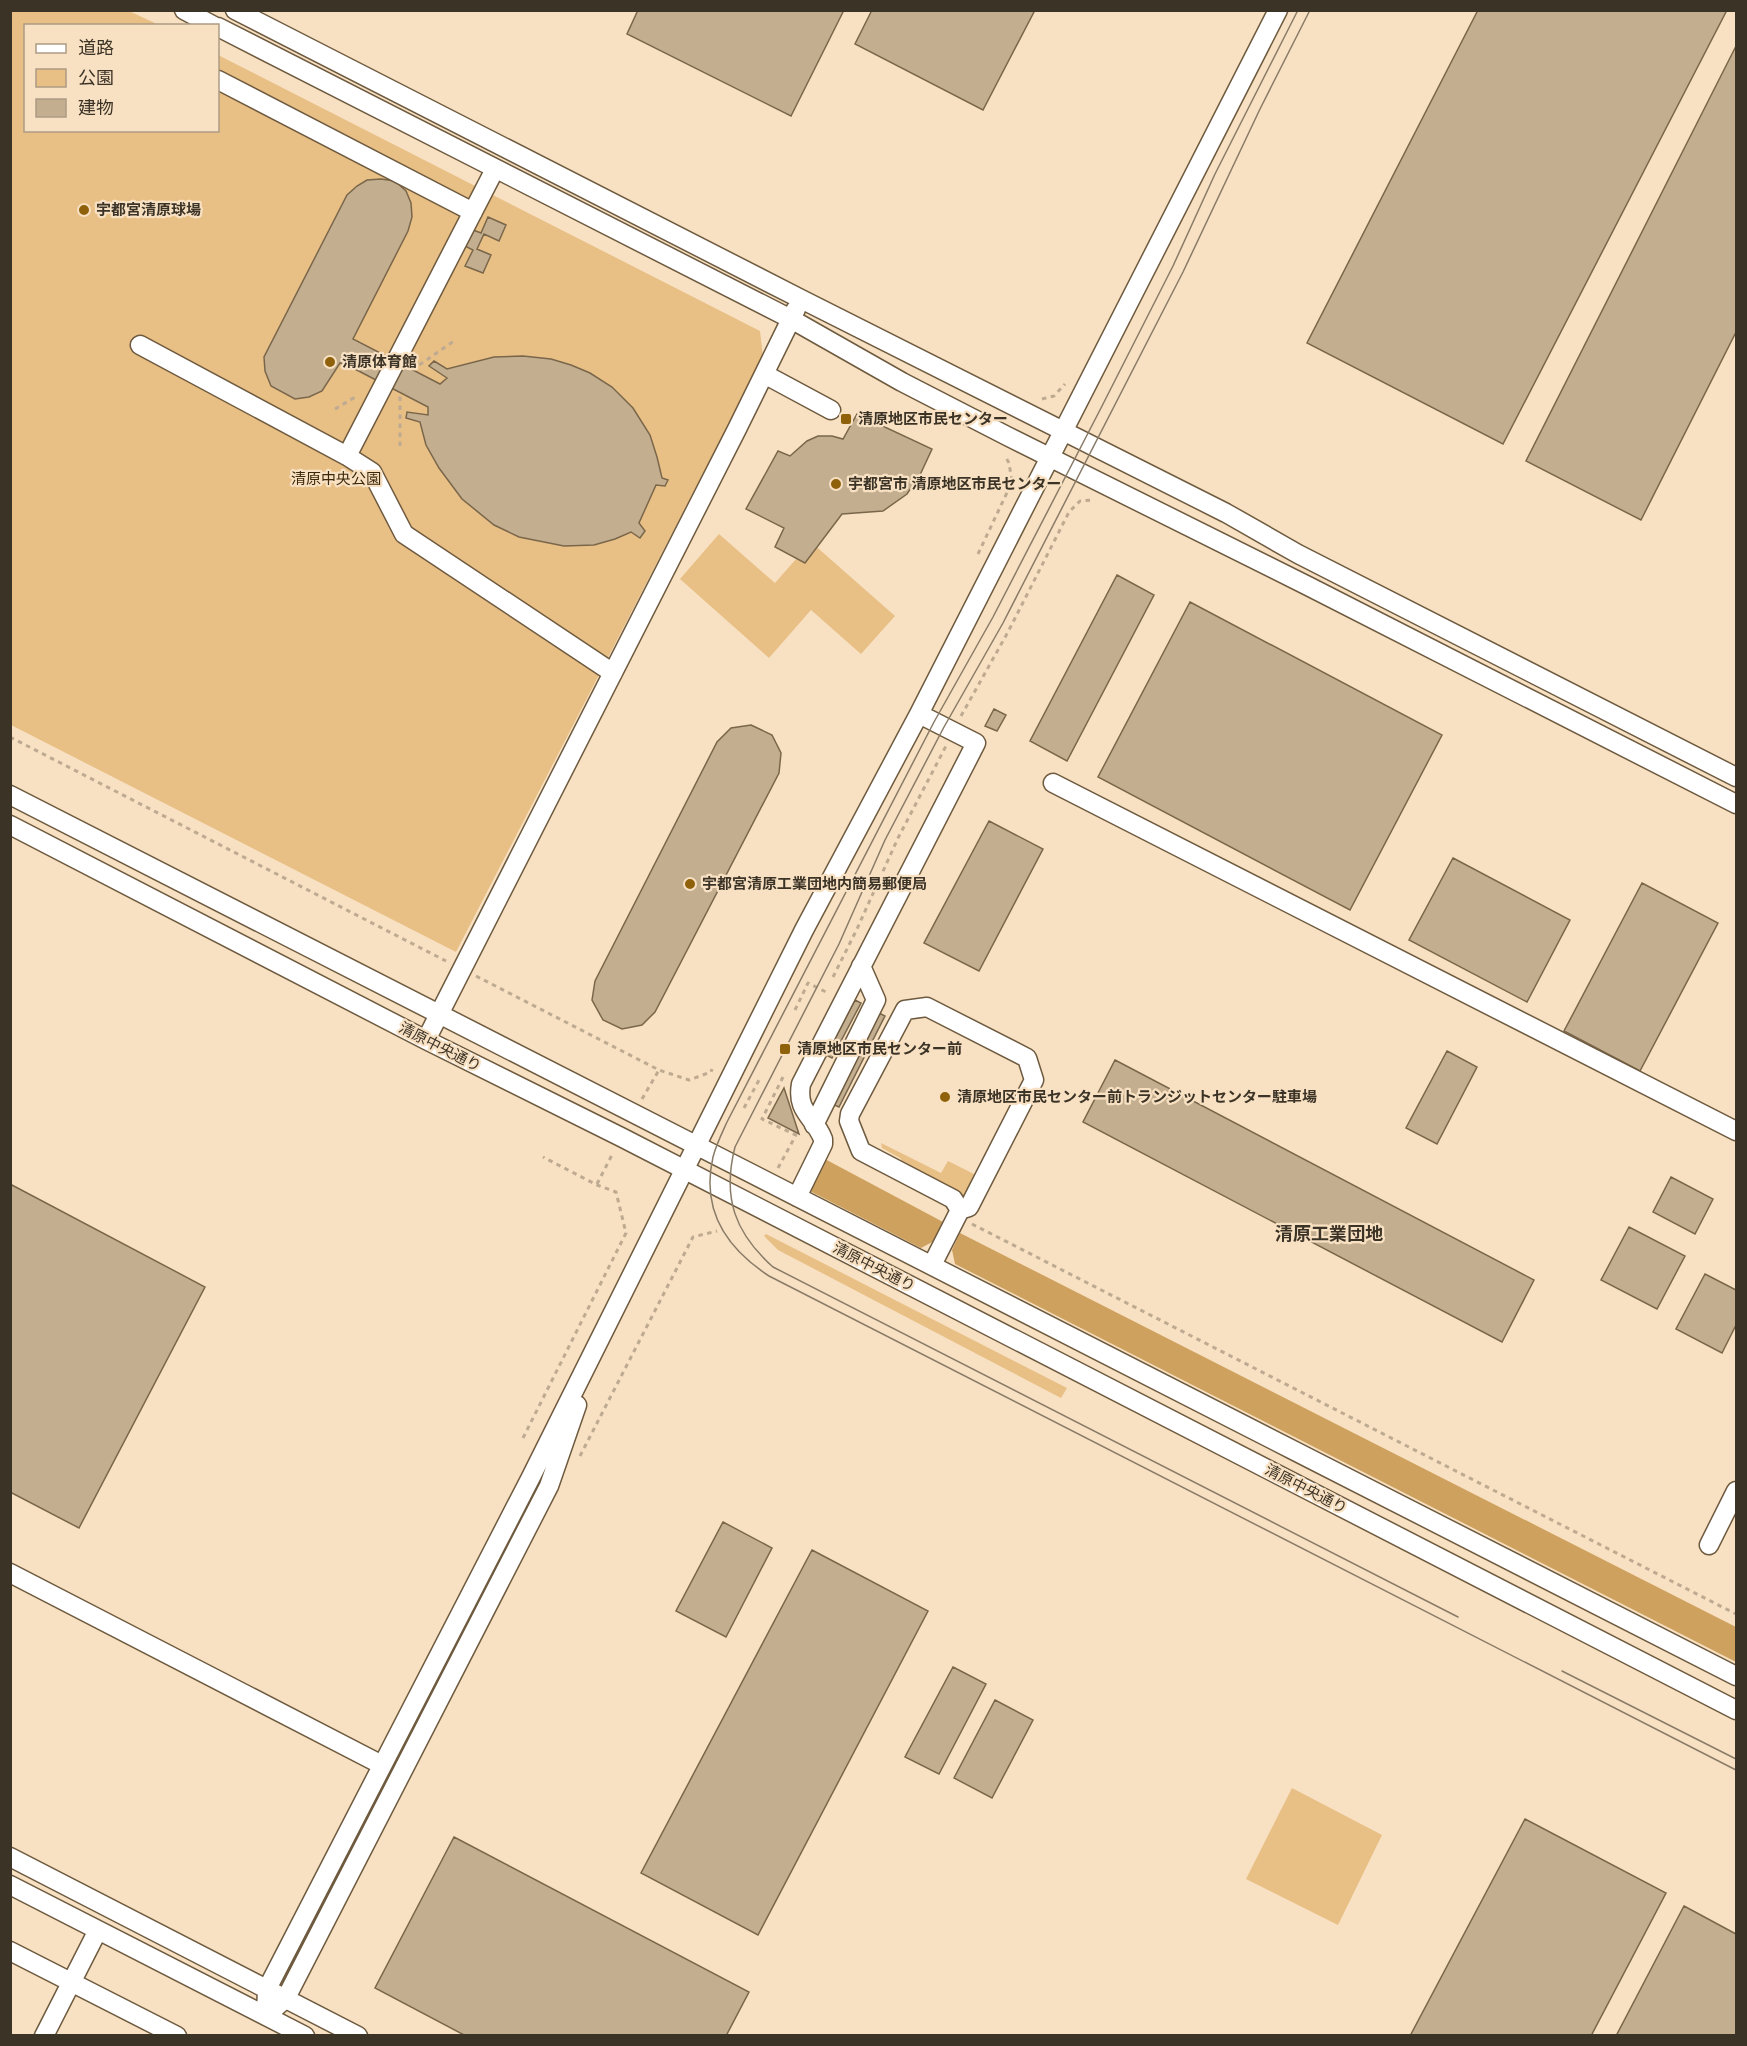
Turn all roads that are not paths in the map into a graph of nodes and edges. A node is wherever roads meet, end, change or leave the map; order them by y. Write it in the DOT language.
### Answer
graph roads {
  1 [pos="184,10"];
  2 [pos="236,10"];
  3 [pos="1278,10"];
  4 [pos="212,24"];
  5 [pos="219,28"];
  6 [pos="219,81"];
  7 [pos="495,169"];
  8 [pos="473,212"];
  9 [pos="801,299"];
  10 [pos="791,319"];
  11 [pos="140,345"];
  12 [pos="764,374"];
  13 [pos="831,410"];
  14 [pos="1063,431"];
  15 [pos="347,456"];
  16 [pos="1050,458"];
  17 [pos="613,673"];
  18 [pos="919,714"];
  19 [pos="1737,777"];
  20 [pos="1053,783"];
  21 [pos="10,795"];
  22 [pos="1737,804"];
  23 [pos="10,825"];
  24 [pos="861,966"];
  25 [pos="438,1016"];
  26 [pos="426,1040"];
  27 [pos="814,1125"];
  28 [pos="1737,1131"];
  29 [pos="696,1146"];
  30 [pos="684,1170"];
  31 [pos="797,1197"];
  32 [pos="959,1214"];
  33 [pos="932,1265"];
  34 [pos="603,1333"];
  35 [pos="1737,1491"];
  36 [pos="1709,1545"];
  37 [pos="10,1573"];
  38 [pos="1737,1676"];
  39 [pos="1737,1710"];
  40 [pos="382,1766"];
  41 [pos="10,1857"];
  42 [pos="10,1885"];
  43 [pos="98,1930"];
  44 [pos="10,1951"];
  45 [pos="72,1982"];
  46 [pos="267,1989"];
  47 [pos="286,1998"];
  48 [pos="266,2016"];
  49 [pos="44,2036"];
  50 [pos="177,2036"];
  51 [pos="304,2036"];
  52 [pos="358,2036"];
  1 -- 4 [label="street"];
  2 -- 9 [label="street"];
  3 -- 14 [label="street"];
  5 -- 7 [label="street"];
  6 -- 8 [label="street"];
  7 -- 8 [label="street"];
  7 -- 10 [label="street"];
  8 -- 15 [label="street"];
  9 -- 10 [label="street"];
  9 -- 14 [label="street"];
  10 -- 12 [label="street"];
  10 -- 16 [label="street"];
  11 -- 15 [label="street"];
  12 -- 13 [label="street"];
  12 -- 17 [label="street"];
  14 -- 16 [label="street"];
  14 -- 19 [label="street"];
  15 -- 17 [label="street"];
  16 -- 18 [label="street"];
  16 -- 22 [label="street"];
  17 -- 25 [label="street"];
  18 -- 24 [label="street"];
  18 -- 29 [label="street"];
  20 -- 28 [label="street"];
  21 -- 25 [label="street, 清原中央通り"];
  23 -- 26 [label="street, 清原中央通り"];
  24 -- 27 [label="street"];
  24 -- 27 [label="street"];
  25 -- 26 [label="street"];
  25 -- 29 [label="street, 清原中央通り"];
  26 -- 30 [label="street, 清原中央通り"];
  27 -- 31 [label="street"];
  29 -- 30 [label="street"];
  29 -- 31 [label="street, 清原中央通り"];
  30 -- 34 [label="street"];
  30 -- 39 [label="street, 清原中央通り"];
  31 -- 33 [label="street, 清原中央通り"];
  32 -- 32 [label="street"];
  32 -- 33 [label="street"];
  33 -- 38 [label="street, 清原中央通り"];
  34 -- 40 [label="street"];
  34 -- 47 [label="street"];
  35 -- 36 [label="street"];
  37 -- 40 [label="street"];
  40 -- 46 [label="street"];
  41 -- 46 [label="street"];
  42 -- 43 [label="street"];
  43 -- 45 [label="street"];
  43 -- 48 [label="street"];
  44 -- 45 [label="street"];
  45 -- 49 [label="street"];
  45 -- 50 [label="street"];
  46 -- 47 [label="street"];
  46 -- 48 [label="street"];
  47 -- 48 [label="street"];
  47 -- 52 [label="street"];
  48 -- 51 [label="street"];
}
